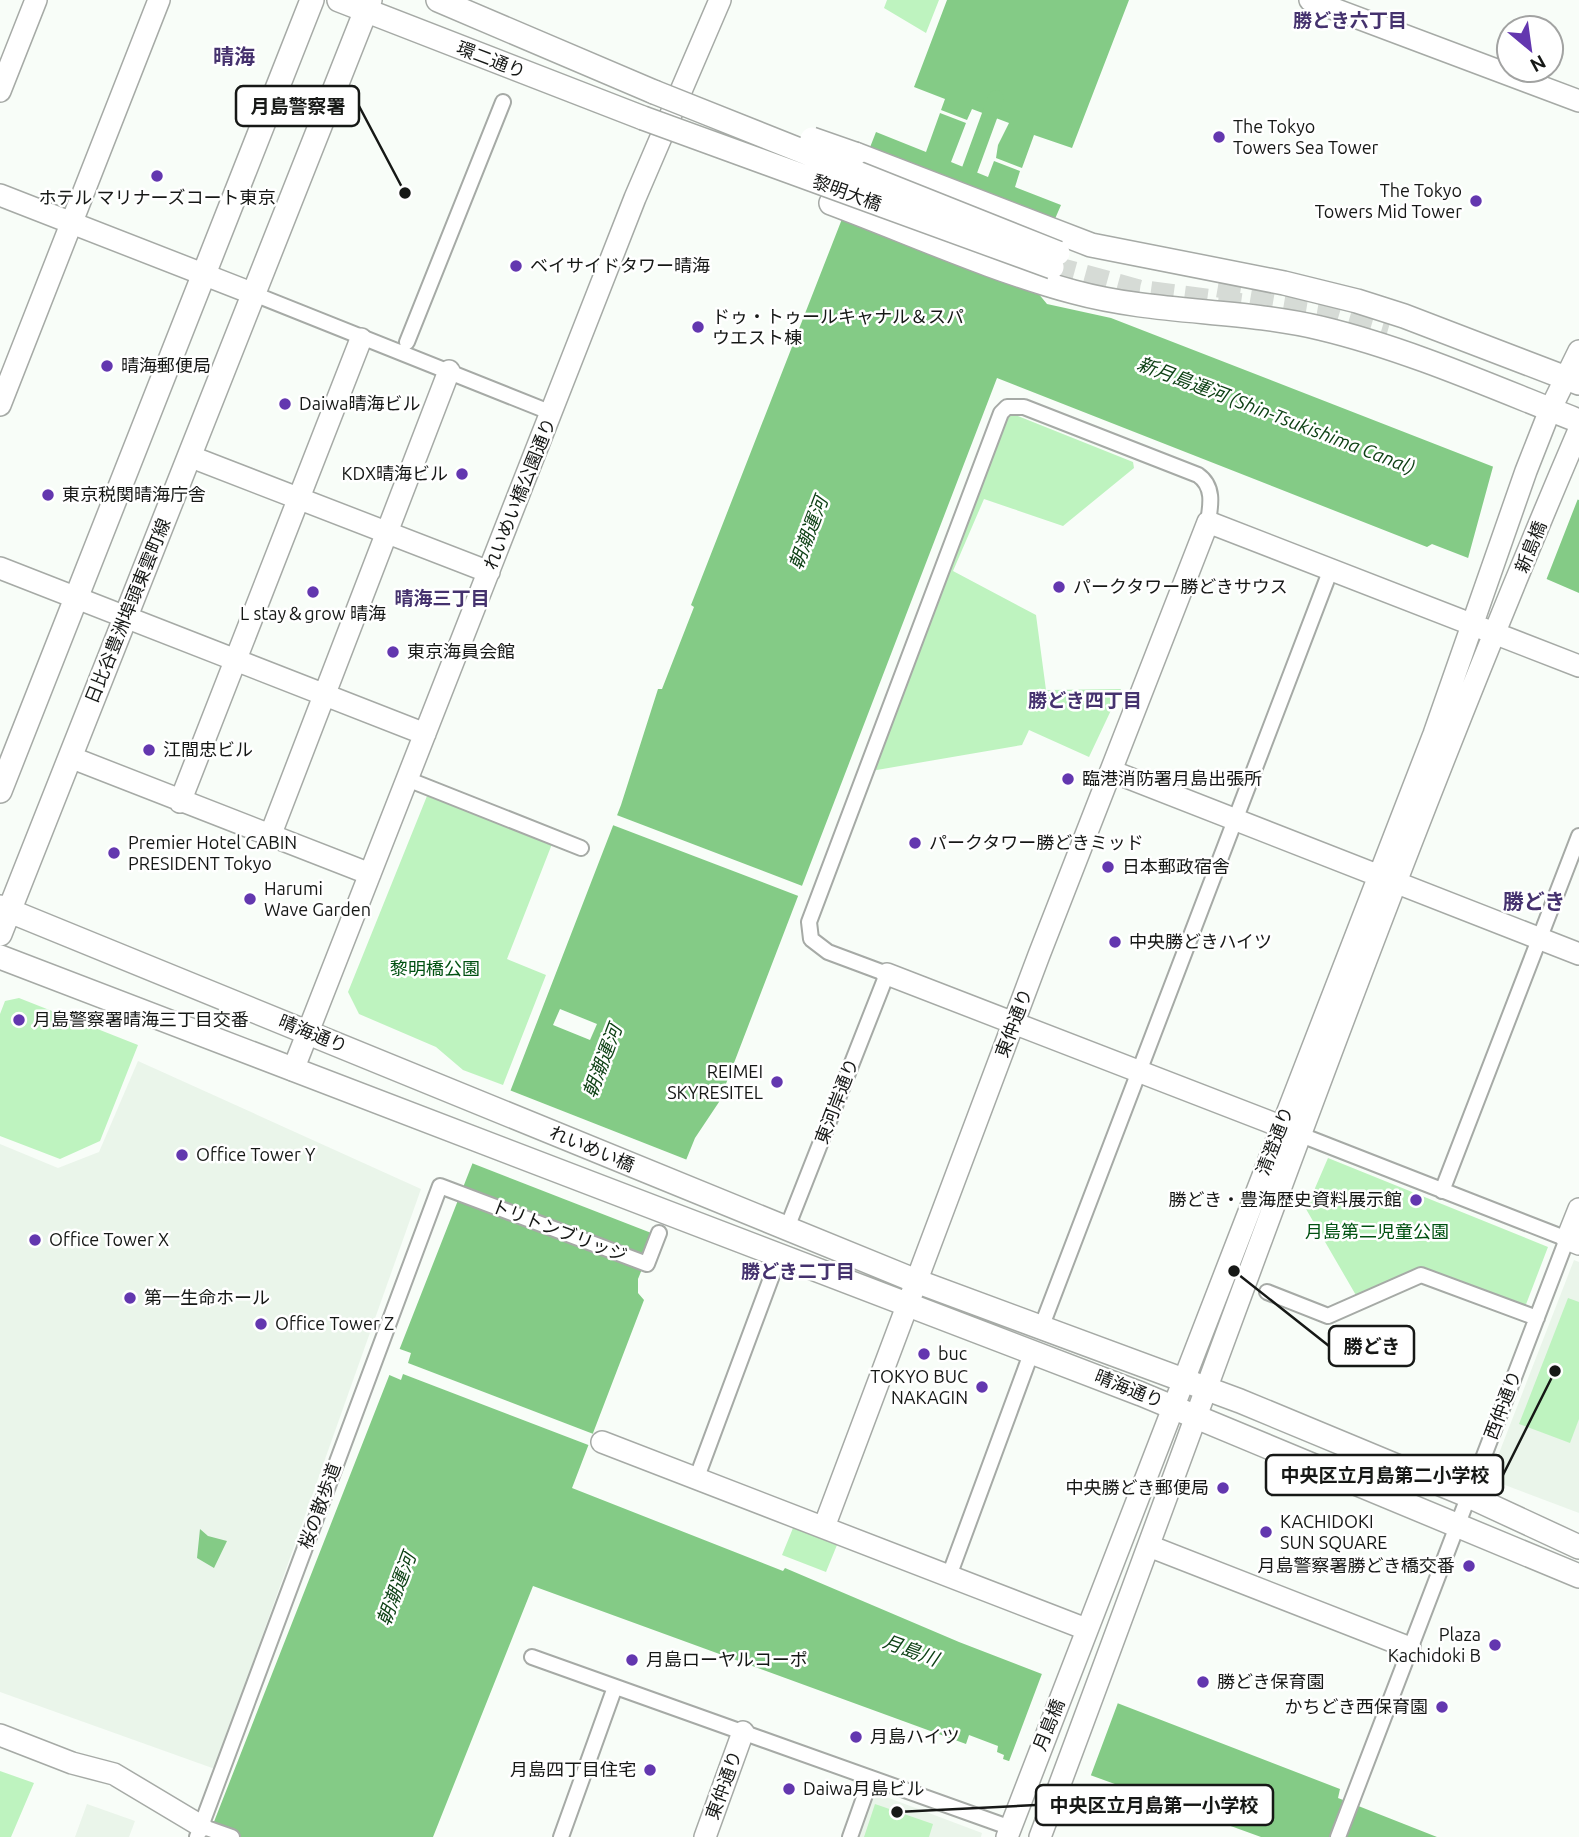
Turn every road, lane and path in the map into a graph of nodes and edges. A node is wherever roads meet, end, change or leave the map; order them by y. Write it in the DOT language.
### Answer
graph roads {
  1 [pos="36,0"];
  2 [pos="159,0"];
  3 [pos="312,0"];
  4 [pos="340,0"];
  5 [pos="438,0"];
  6 [pos="720,0"];
  7 [pos="1310,0"];
  8 [pos="368,6"];
  9 [pos="0,91"];
  10 [pos="654,92"];
  11 [pos="1579,101"];
  12 [pos="503,102"];
  13 [pos="642,118"];
  14 [pos="0,195"];
  15 [pos="72,223"];
  16 [pos="205,275"];
  17 [pos="254,294"];
  18 [pos="1357,301"];
  19 [pos="1345,335"];
  20 [pos="360,339"];
  21 [pos="407,342"];
  22 [pos="1579,351"];
  23 [pos="449,371"];
  24 [pos="1574,381"];
  25 [pos="0,405"];
  26 [pos="1550,410"];
  27 [pos="552,413"];
  28 [pos="1579,421"];
  29 [pos="1579,430"];
  30 [pos="190,456"];
  31 [pos="298,498"];
  32 [pos="1208,522"];
  33 [pos="386,532"];
  34 [pos="0,568"];
  35 [pos="1331,569"];
  36 [pos="489,572"];
  37 [pos="78,599"];
  38 [pos="1479,602"];
  39 [pos="1504,612"];
  40 [pos="126,617"];
  41 [pos="1472,624"];
  42 [pos="1496,633"];
  43 [pos="235,660"];
  44 [pos="1579,666"];
  45 [pos="323,694"];
  46 [pos="425,734"];
  47 [pos="70,757"];
  48 [pos="1111,771"];
  49 [pos="407,779"];
  50 [pos="0,791"];
  51 [pos="180,802"];
  52 [pos="1235,820"];
  53 [pos="270,836"];
  54 [pos="1579,836"];
  55 [pos="581,848"];
  56 [pos="370,874"];
  57 [pos="1388,880"];
  58 [pos="5,909"];
  59 [pos="0,934"];
  60 [pos="1539,939"];
  61 [pos="1579,954"];
  62 [pos="0,957"];
  63 [pos="887,974"];
  64 [pos="1014,1023"];
  65 [pos="308,1031"];
  66 [pos="293,1070"];
  67 [pos="1139,1071"];
  68 [pos="499,1109"];
  69 [pos="1281,1127"];
  70 [pos="1301,1135"];
  71 [pos="440,1186"];
  72 [pos="686,1188"];
  73 [pos="1442,1191"];
  74 [pos="1579,1209"];
  75 [pos="674,1215"];
  76 [pos="787,1228"];
  77 [pos="659,1233"];
  78 [pos="1573,1241"];
  79 [pos="779,1254"];
  80 [pos="916,1281"];
  81 [pos="1267,1292"];
  82 [pos="909,1303"];
  83 [pos="1537,1318"];
  84 [pos="1041,1328"];
  85 [pos="1032,1351"];
  86 [pos="1182,1380"];
  87 [pos="1205,1388"];
  88 [pos="1173,1407"];
  89 [pos="1195,1416"];
  90 [pos="602,1442"];
  91 [pos="697,1477"];
  92 [pos="1469,1496"];
  93 [pos="1457,1525"];
  94 [pos="824,1527"];
  95 [pos="1149,1546"];
  96 [pos="1579,1547"];
  97 [pos="948,1576"];
  98 [pos="1579,1576"];
  99 [pos="1086,1629"];
  100 [pos="1410,1648"];
  101 [pos="533,1657"];
  102 [pos="1067,1678"];
  103 [pos="615,1687"];
  104 [pos="1096,1689"];
  105 [pos="743,1732"];
  106 [pos="0,1735"];
  107 [pos="871,1778"];
  108 [pos="202,1831"];
  109 [pos="1009,1833"];
  110 [pos="232,1837"];
  111 [pos="561,1837"];
  112 [pos="705,1837"];
  113 [pos="850,1837"];
  114 [pos="1040,1837"];
  115 [pos="1338,1837"];
  1 -- 9 [label="street"];
  2 -- 15 [label="street"];
  3 -- 16 [label="main road"];
  4 -- 8 [label="main road, 環二通り"];
  5 -- 10 [label="main road, 環二通り"];
  6 -- 27 [label="street, れいめい橋公園通り"];
  7 -- 11 [label="street"];
  8 -- 13 [label="main road, 環二通り"];
  8 -- 17 [label="main road, 日比谷豊洲埠頭東雲町線"];
  10 -- 13 [label="main road, 黎明大橋, bridge"];
  10 -- 18 [label="main road, bridge"];
  12 -- 21 [label="street"];
  13 -- 19 [label="main road, bridge"];
  14 -- 15 [label="street"];
  15 -- 16 [label="street"];
  15 -- 25 [label="street"];
  16 -- 17 [label="street"];
  16 -- 37 [label="main road"];
  17 -- 20 [label="street"];
  17 -- 30 [label="main road, 日比谷豊洲埠頭東雲町線"];
  18 -- 19 [label="main road"];
  18 -- 24 [label="main road"];
  19 -- 26 [label="main road"];
  20 -- 23 [label="street"];
  20 -- 31 [label="street"];
  22 -- 24 [label="street"];
  23 -- 27 [label="street"];
  23 -- 33 [label="street"];
  24 -- 26 [label="street"];
  26 -- 28 [label="main road"];
  26 -- 38 [label="street, 新島橋"];
  27 -- 36 [label="street, れいめい橋公園通り"];
  29 -- 39 [label="street, 新島橋"];
  30 -- 31 [label="street"];
  30 -- 40 [label="main road, 日比谷豊洲埠頭東雲町線"];
  31 -- 33 [label="street"];
  31 -- 43 [label="street"];
  32 -- 35 [label="street"];
  32 -- 48 [label="street, 東仲通り"];
  32 -- 63 [label="street"];
  33 -- 36 [label="street"];
  33 -- 45 [label="street"];
  34 -- 37 [label="street"];
  35 -- 41 [label="street"];
  35 -- 52 [label="street"];
  36 -- 46 [label="street, れいめい橋公園通り"];
  37 -- 40 [label="street"];
  37 -- 50 [label="main road"];
  38 -- 41 [label="street, 清澄通り"];
  39 -- 42 [label="street, 清澄通り"];
  40 -- 43 [label="street"];
  40 -- 47 [label="main road, 日比谷豊洲埠頭東雲町線"];
  41 -- 42 [label="street"];
  41 -- 57 [label="street, 清澄通り"];
  42 -- 44 [label="street"];
  42 -- 57 [label="street, 清澄通り"];
  43 -- 45 [label="street"];
  43 -- 51 [label="street"];
  45 -- 46 [label="street"];
  45 -- 53 [label="street"];
  46 -- 49 [label="street, れいめい橋公園通り"];
  47 -- 51 [label="street"];
  47 -- 58 [label="main road, 日比谷豊洲埠頭東雲町線"];
  48 -- 52 [label="street"];
  48 -- 64 [label="street, 東仲通り"];
  49 -- 55 [label="street"];
  49 -- 56 [label="street, れいめい橋公園通り"];
  51 -- 53 [label="street"];
  52 -- 57 [label="street"];
  52 -- 67 [label="street"];
  53 -- 56 [label="street"];
  54 -- 60 [label="street"];
  56 -- 65 [label="street, れいめい橋公園通り"];
  57 -- 60 [label="street"];
  57 -- 69 [label="street, 清澄通り"];
  57 -- 70 [label="street, 清澄通り"];
  58 -- 59 [label="main road"];
  58 -- 65 [label="main road, 晴海通り"];
  60 -- 61 [label="street"];
  60 -- 73 [label="street"];
  62 -- 66 [label="main road"];
  63 -- 64 [label="street"];
  63 -- 76 [label="street, 東河岸通り"];
  64 -- 67 [label="street"];
  64 -- 80 [label="street, 東仲通り"];
  65 -- 66 [label="street, れいめい橋公園通り"];
  65 -- 68 [label="main road, 晴海通り"];
  66 -- 75 [label="main road, れいめい橋"];
  67 -- 69 [label="street"];
  67 -- 84 [label="street"];
  68 -- 72 [label="main road, れいめい橋"];
  69 -- 70 [label="street"];
  69 -- 86 [label="street, 清澄通り"];
  70 -- 73 [label="street"];
  70 -- 87 [label="street, 清澄通り"];
  71 -- 77 [label="street, トリトンブリッジ"];
  71 -- 108 [label="street, 桜の散歩道"];
  72 -- 76 [label="main road, 晴海通り"];
  73 -- 78 [label="street"];
  74 -- 78 [label="street, 西仲通り"];
  75 -- 79 [label="main road, 晴海通り"];
  76 -- 80 [label="main road, 晴海通り"];
  78 -- 83 [label="street, 西仲通り"];
  79 -- 82 [label="main road, 晴海通り"];
  79 -- 91 [label="street"];
  80 -- 82 [label="street, 東仲通り"];
  80 -- 84 [label="main road, 晴海通り"];
  81 -- 83 [label="street"];
  82 -- 85 [label="main road, 晴海通り"];
  82 -- 94 [label="street, 東仲通り"];
  83 -- 92 [label="street, 西仲通り"];
  84 -- 86 [label="main road, 晴海通り"];
  85 -- 88 [label="main road, 晴海通り"];
  85 -- 97 [label="street"];
  86 -- 87 [label="main road, 晴海通り"];
  86 -- 88 [label="street, 清澄通り"];
  87 -- 89 [label="street, 清澄通り"];
  87 -- 92 [label="main road, 晴海通り"];
  88 -- 89 [label="main road, 晴海通り"];
  88 -- 99 [label="street, 清澄通り"];
  89 -- 93 [label="main road, 晴海通り"];
  89 -- 95 [label="street, 清澄通り"];
  90 -- 91 [label="street"];
  91 -- 94 [label="street"];
  92 -- 93 [label="street, 西仲通り"];
  92 -- 96 [label="main road, 晴海通り"];
  93 -- 98 [label="main road, 晴海通り"];
  93 -- 100 [label="street, 西仲通り"];
  94 -- 97 [label="street"];
  95 -- 100 [label="street"];
  95 -- 104 [label="street, 清澄通り"];
  97 -- 99 [label="street"];
  99 -- 102 [label="street, 清澄通り"];
  100 -- 115 [label="street, 西仲通り"];
  101 -- 103 [label="street"];
  102 -- 109 [label="street, 月島橋"];
  103 -- 105 [label="street"];
  103 -- 111 [label="street"];
  104 -- 114 [label="street, 月島橋"];
  105 -- 107 [label="street"];
  105 -- 112 [label="street, 東仲通り"];
  106 -- 108 [label="street"];
  107 -- 109 [label="street"];
  107 -- 113 [label="street"];
  108 -- 110 [label="street"];
}
